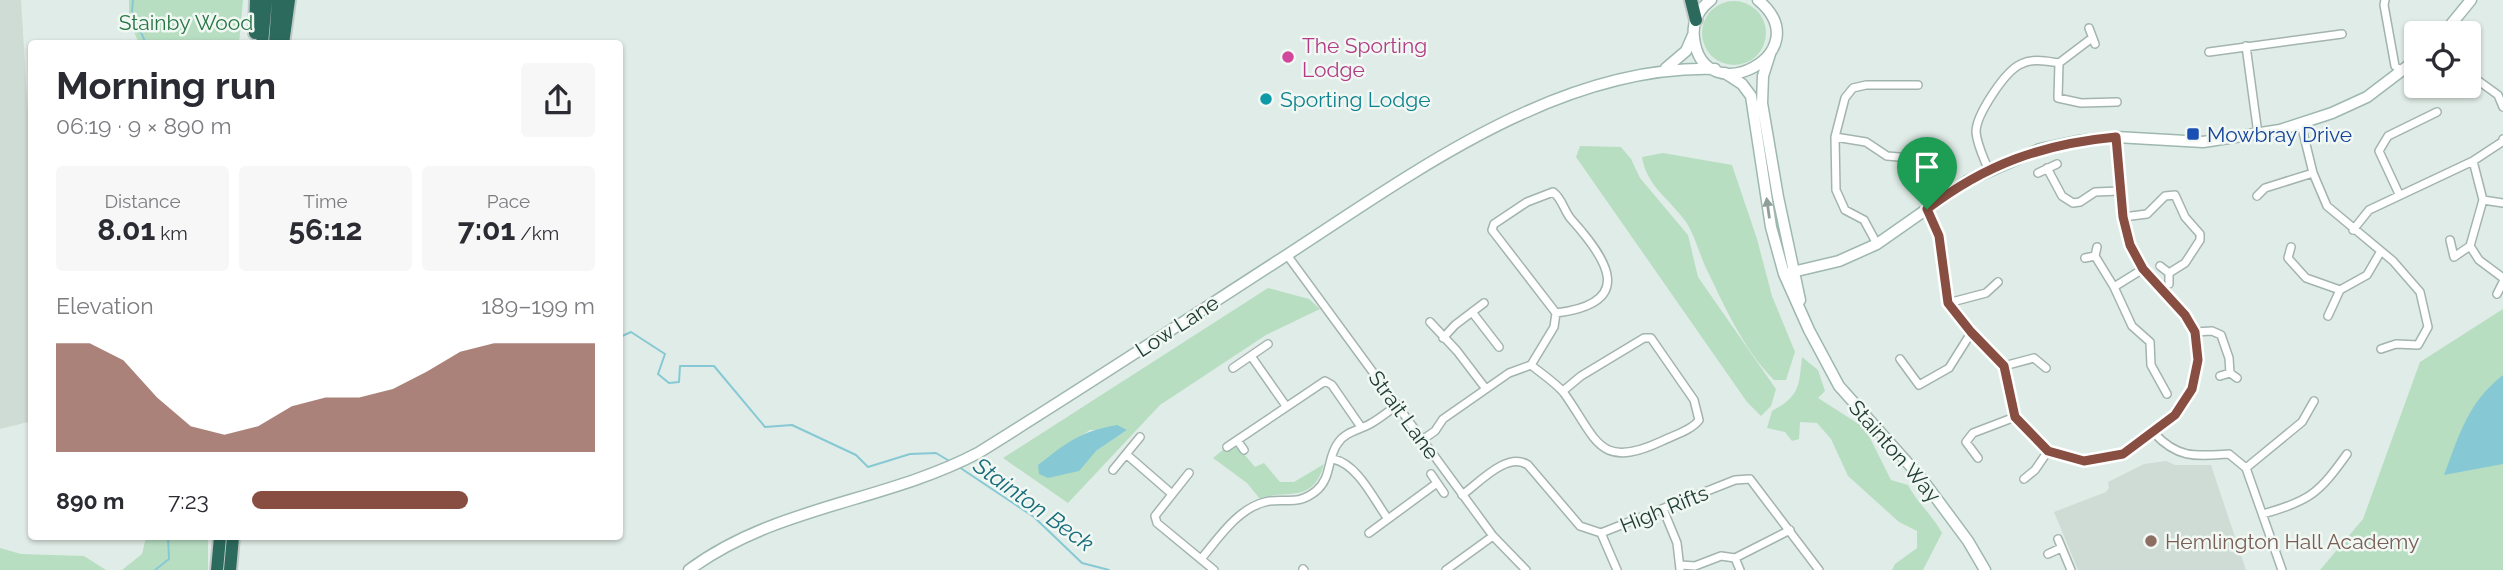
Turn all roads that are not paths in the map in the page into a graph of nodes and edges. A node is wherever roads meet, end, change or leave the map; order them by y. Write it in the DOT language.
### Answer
graph roads {
  1 [pos="256,0"];
  2 [pos="265,0"];
  3 [pos="278,0"];
  4 [pos="289,0"];
  5 [pos="1691,0"];
  6 [pos="1711,0"];
  7 [pos="1758,0"];
  8 [pos="1764,0"];
  9 [pos="2385,0"];
  10 [pos="2471,0"];
  11 [pos="1770,12"];
  12 [pos="2454,21"];
  13 [pos="1695,26"];
  14 [pos="2089,29"];
  15 [pos="2342,34"];
  16 [pos="255,40"];
  17 [pos="262,40"];
  18 [pos="275,40"];
  19 [pos="284,40"];
  20 [pos="2246,46"];
  21 [pos="2208,52"];
  22 [pos="1770,54"];
  23 [pos="2059,63"];
  24 [pos="1659,71"];
  25 [pos="1720,71"];
  26 [pos="2402,71"];
  27 [pos="2481,83"];
  28 [pos="1918,85"];
  29 [pos="2117,102"];
  30 [pos="2503,107"];
  31 [pos="2437,112"];
  32 [pos="2301,124"];
  33 [pos="2258,134"];
  34 [pos="1835,137"];
  35 [pos="2116,137"];
  36 [pos="2503,139"];
  37 [pos="1923,159"];
  38 [pos="2473,161"];
  39 [pos="2057,163"];
  40 [pos="1988,169"];
  41 [pos="2047,169"];
  42 [pos="2038,173"];
  43 [pos="2313,173"];
  44 [pos="2120,191"];
  45 [pos="2399,194"];
  46 [pos="2257,196"];
  47 [pos="2483,200"];
  48 [pos="2503,203"];
  49 [pos="1927,209"];
  50 [pos="2123,217"];
  51 [pos="2353,230"];
  52 [pos="2450,240"];
  53 [pos="1877,244"];
  54 [pos="2470,246"];
  55 [pos="2097,247"];
  56 [pos="2291,247"];
  57 [pos="2381,251"];
  58 [pos="1287,255"];
  59 [pos="2095,256"];
  60 [pos="2085,258"];
  61 [pos="2160,266"];
  62 [pos="2143,269"];
  63 [pos="1789,273"];
  64 [pos="2169,273"];
  65 [pos="2503,280"];
  66 [pos="1998,282"];
  67 [pos="2169,284"];
  68 [pos="2114,287"];
  69 [pos="2340,290"];
  70 [pos="2497,294"];
  71 [pos="1485,303"];
  72 [pos="1948,303"];
  73 [pos="1472,312"];
  74 [pos="1556,313"];
  75 [pos="2328,316"];
  76 [pos="1430,322"];
  77 [pos="1971,332"];
  78 [pos="2195,332"];
  79 [pos="1443,338"];
  80 [pos="1268,344"];
  81 [pos="1499,347"];
  82 [pos="2381,349"];
  83 [pos="1251,356"];
  84 [pos="1900,359"];
  85 [pos="1531,365"];
  86 [pos="2004,366"];
  87 [pos="1233,368"];
  88 [pos="2046,368"];
  89 [pos="2220,376"];
  90 [pos="1486,389"];
  91 [pos="1563,391"];
  92 [pos="2167,394"];
  93 [pos="2314,401"];
  94 [pos="1397,405"];
  95 [pos="1286,406"];
  96 [pos="2015,417"];
  97 [pos="1361,427"];
  98 [pos="2154,433"];
  99 [pos="1140,437"];
  100 [pos="1237,440"];
  101 [pos="1422,440"];
  102 [pos="1227,447"];
  103 [pos="1244,450"];
  104 [pos="2048,451"];
  105 [pos="1126,454"];
  106 [pos="2347,454"];
  107 [pos="1978,458"];
  108 [pos="1333,459"];
  109 [pos="2246,468"];
  110 [pos="1112,470"];
  111 [pos="1189,473"];
  112 [pos="1431,474"];
  113 [pos="2024,479"];
  114 [pos="1437,483"];
  115 [pos="1444,493"];
  116 [pos="1172,494"];
  117 [pos="1462,495"];
  118 [pos="1663,509"];
  119 [pos="2263,514"];
  120 [pos="1388,519"];
  121 [pos="1790,530"];
  122 [pos="1369,533"];
  123 [pos="1601,533"];
  124 [pos="1493,536"];
  125 [pos="2057,539"];
  126 [pos="220,540"];
  127 [pos="233,540"];
  128 [pos="2061,548"];
  129 [pos="2048,554"];
  130 [pos="1735,558"];
  131 [pos="1200,559"];
  132 [pos="1680,568"];
  133 [pos="217,570"];
  134 [pos="230,570"];
  135 [pos="689,570"];
  136 [pos="1214,570"];
  137 [pos="1446,570"];
  138 [pos="1526,570"];
  139 [pos="1617,570"];
  140 [pos="1740,570"];
  141 [pos="1819,570"];
  142 [pos="1985,570"];
  143 [pos="2071,570"];
  144 [pos="2282,570"];
  1 -- 16 [label="highway"];
  2 -- 17 [label="highway"];
  3 -- 18 [label="highway"];
  4 -- 19 [label="highway"];
  5 -- 13 [label="highway"];
  6 -- 13 [label="street, Low Lane"];
  7 -- 11 [label="street"];
  8 -- 11 [label="street"];
  9 -- 26 [label="street"];
  10 -- 12 [label="street"];
  11 -- 22 [label="street, Stainton Way"];
  13 -- 24 [label="street, Low Lane"];
  13 -- 25 [label="street, Stainton Way"];
  14 -- 23 [label="street"];
  15 -- 20 [label="street"];
  20 -- 21 [label="street"];
  20 -- 33 [label="street"];
  22 -- 25 [label="street, Low Lane"];
  22 -- 63 [label="street, Stainton Way"];
  23 -- 29 [label="street"];
  23 -- 40 [label="street"];
  24 -- 25 [label="street, Low Lane"];
  24 -- 58 [label="street, Low Lane"];
  63 -- 25 [label="street, Stainton Way, one-way"];
  26 -- 32 [label="street"];
  27 -- 30 [label="street"];
  28 -- 34 [label="street"];
  31 -- 45 [label="street"];
  32 -- 33 [label="street"];
  32 -- 43 [label="street"];
  33 -- 35 [label="street"];
  34 -- 37 [label="street"];
  34 -- 53 [label="street"];
  35 -- 40 [label="street"];
  35 -- 44 [label="street"];
  36 -- 38 [label="street"];
  38 -- 45 [label="street"];
  38 -- 47 [label="street"];
  39 -- 41 [label="street"];
  40 -- 49 [label="street"];
  41 -- 42 [label="street"];
  41 -- 44 [label="street"];
  43 -- 46 [label="street"];
  43 -- 51 [label="street"];
  44 -- 50 [label="street"];
  45 -- 51 [label="street"];
  47 -- 48 [label="street"];
  47 -- 54 [label="street"];
  49 -- 53 [label="street"];
  49 -- 72 [label="street"];
  50 -- 62 [label="street"];
  50 -- 64 [label="street"];
  51 -- 57 [label="street"];
  52 -- 54 [label="street"];
  53 -- 63 [label="street"];
  54 -- 65 [label="street"];
  55 -- 59 [label="street"];
  56 -- 69 [label="street"];
  57 -- 69 [label="street"];
  57 -- 82 [label="street"];
  58 -- 94 [label="street, Strait Lane"];
  58 -- 135 [label="street, Low Lane"];
  59 -- 60 [label="street"];
  59 -- 68 [label="street"];
  61 -- 64 [label="street"];
  62 -- 68 [label="street"];
  62 -- 78 [label="street"];
  63 -- 142 [label="street, Stainton Way"];
  64 -- 67 [label="street"];
  65 -- 70 [label="street"];
  66 -- 72 [label="street"];
  68 -- 92 [label="street"];
  69 -- 75 [label="street"];
  71 -- 73 [label="street"];
  72 -- 77 [label="street"];
  73 -- 79 [label="street"];
  73 -- 81 [label="street"];
  74 -- 74 [label="street"];
  74 -- 85 [label="street"];
  76 -- 79 [label="street"];
  77 -- 84 [label="street"];
  77 -- 86 [label="street"];
  78 -- 89 [label="street"];
  78 -- 98 [label="street"];
  79 -- 90 [label="street"];
  80 -- 83 [label="street"];
  83 -- 87 [label="street"];
  83 -- 95 [label="street"];
  85 -- 90 [label="street"];
  85 -- 91 [label="street"];
  86 -- 88 [label="street"];
  86 -- 96 [label="street"];
  90 -- 101 [label="street"];
  91 -- 91 [label="street"];
  93 -- 109 [label="street"];
  94 -- 97 [label="street"];
  94 -- 101 [label="street, Strait Lane"];
  95 -- 97 [label="street"];
  95 -- 100 [label="street"];
  96 -- 104 [label="street"];
  96 -- 107 [label="street"];
  97 -- 108 [label="street"];
  98 -- 104 [label="street"];
  98 -- 109 [label="street"];
  99 -- 105 [label="street"];
  100 -- 102 [label="street"];
  100 -- 103 [label="street"];
  101 -- 117 [label="street, Strait Lane"];
  104 -- 113 [label="street"];
  105 -- 110 [label="street"];
  105 -- 116 [label="street"];
  106 -- 119 [label="street"];
  108 -- 120 [label="street"];
  108 -- 131 [label="street"];
  109 -- 119 [label="street"];
  111 -- 116 [label="street"];
  112 -- 114 [label="street"];
  114 -- 115 [label="street"];
  114 -- 120 [label="street"];
  116 -- 131 [label="street"];
  117 -- 123 [label="street, High Rifts"];
  117 -- 124 [label="street, Strait Lane"];
  118 -- 121 [label="street, High Rifts"];
  118 -- 123 [label="street, High Rifts"];
  118 -- 132 [label="street"];
  119 -- 144 [label="street"];
  120 -- 122 [label="street"];
  121 -- 130 [label="street"];
  121 -- 141 [label="street, High Rifts"];
  123 -- 139 [label="street"];
  124 -- 137 [label="street"];
  124 -- 138 [label="street, Strait Lane"];
  125 -- 128 [label="street"];
  126 -- 133 [label="highway"];
  127 -- 134 [label="highway"];
  128 -- 129 [label="street"];
  128 -- 143 [label="street"];
  130 -- 132 [label="street"];
  130 -- 140 [label="street"];
  131 -- 136 [label="street"];
}
